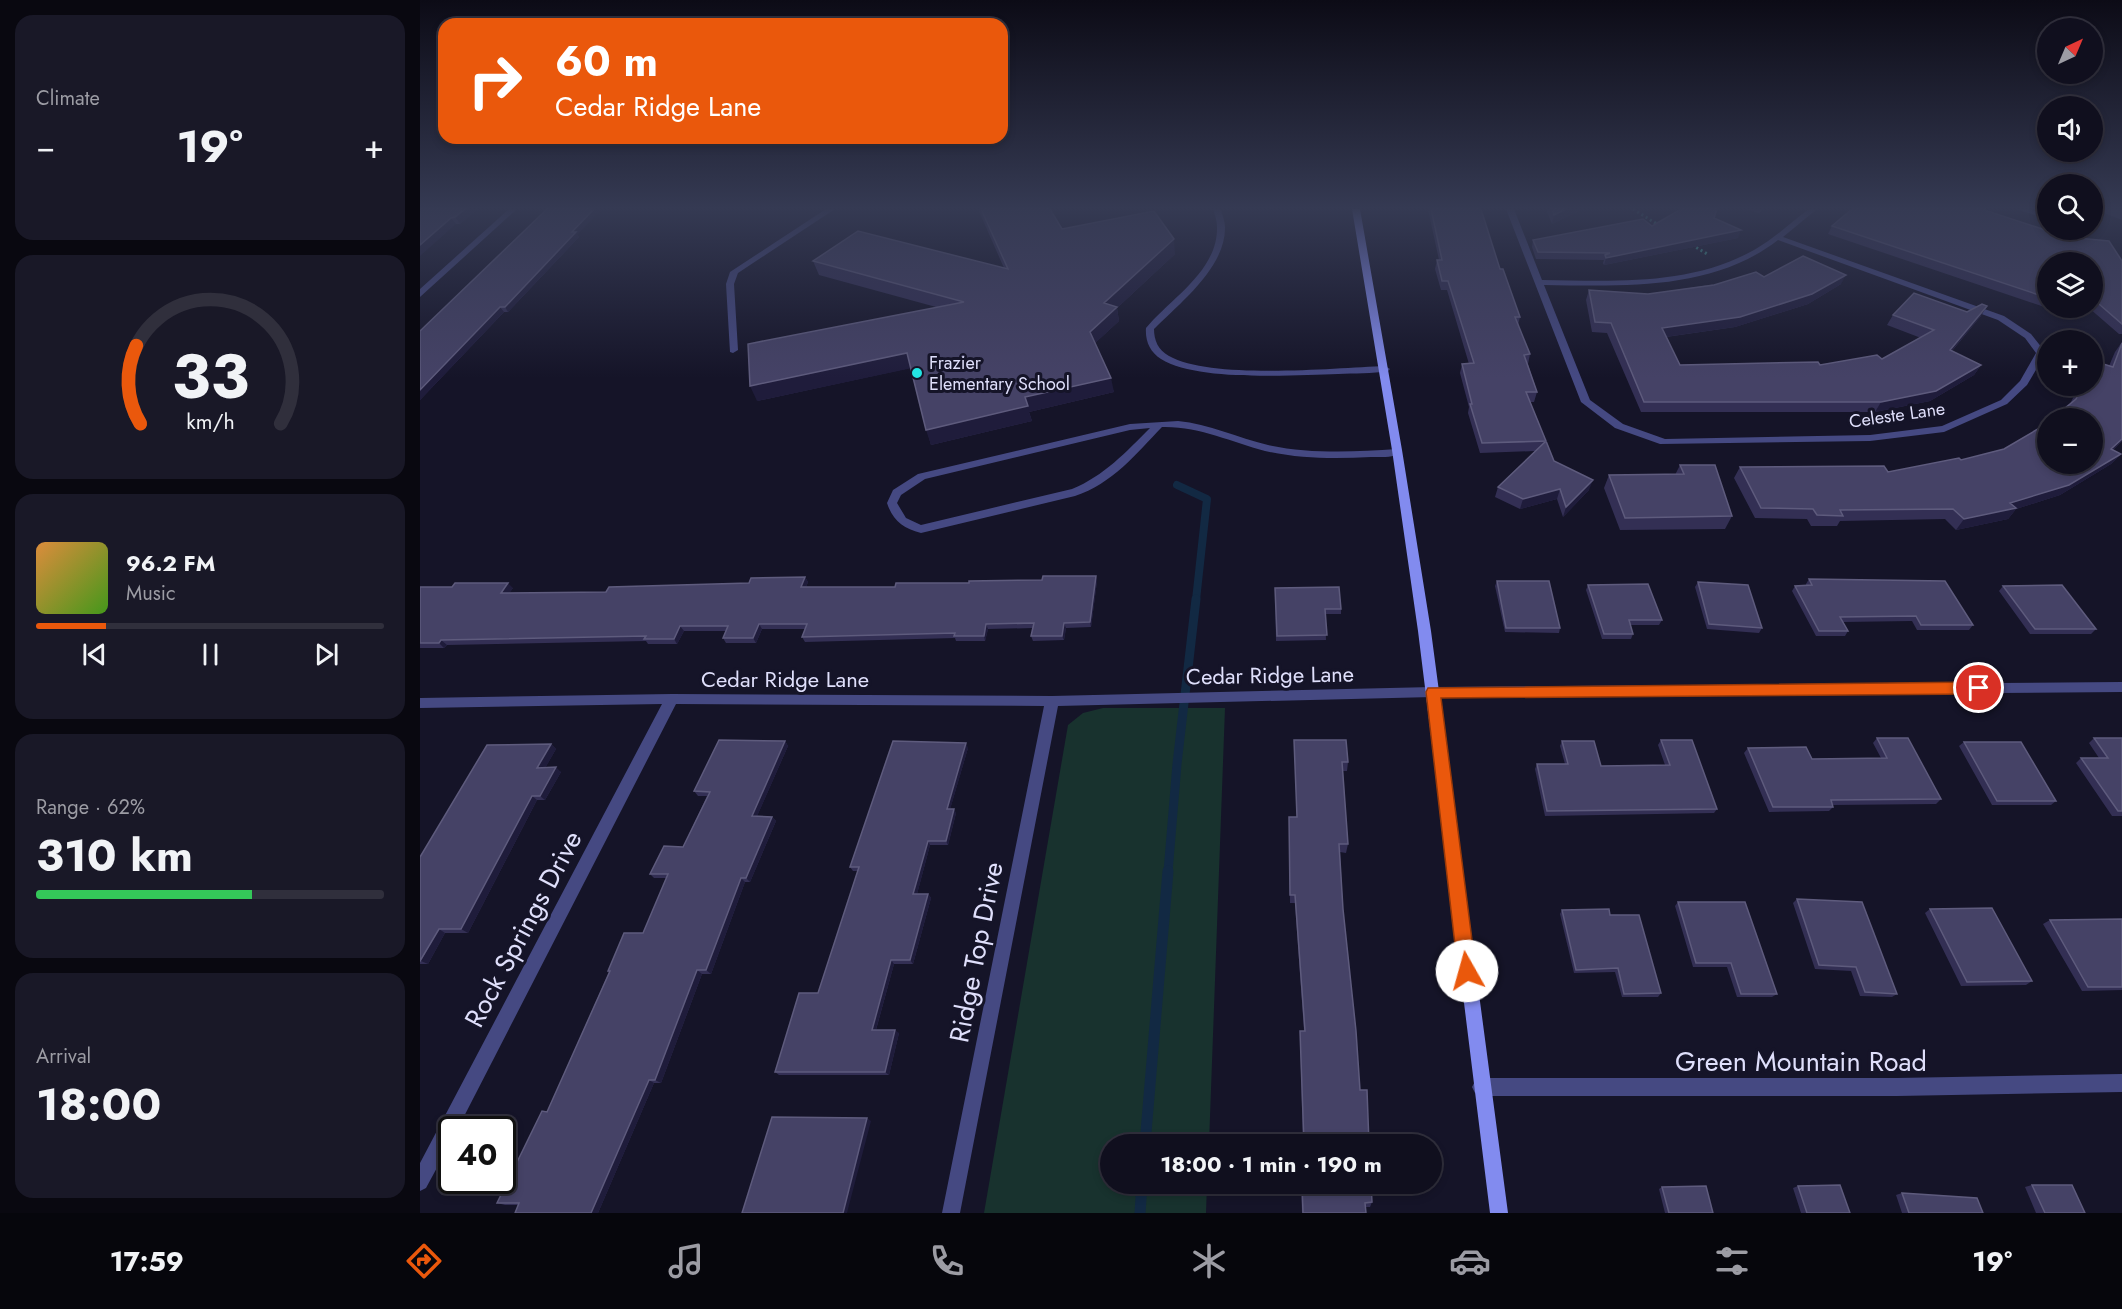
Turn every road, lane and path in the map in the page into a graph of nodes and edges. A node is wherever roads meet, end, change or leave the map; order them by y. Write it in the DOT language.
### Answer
graph roads {
  1 [pos="451,266"];
  2 [pos="744,266"];
  3 [pos="1206,266"];
  4 [pos="1366,266"];
  5 [pos="1533,266"];
  6 [pos="1724,266"];
  7 [pos="1855,266"];
  8 [pos="1540,282"];
  9 [pos="420,294"];
  10 [pos="734,350"];
  11 [pos="1385,369"];
  12 [pos="1159,425"];
  13 [pos="1397,452"];
  14 [pos="2122,687"];
  15 [pos="1433,692"];
  16 [pos="672,699"];
  17 [pos="1052,701"];
  18 [pos="420,704"];
  19 [pos="2122,1083"];
  20 [pos="1481,1087"];
  21 [pos="420,1182"];
  22 [pos="951,1213"];
  23 [pos="1499,1213"];
  1 -- 9 [label="street"];
  2 -- 10 [label="street"];
  3 -- 11 [label="street"];
  4 -- 11 [label="street"];
  5 -- 8 [label="street"];
  6 -- 8 [label="street"];
  7 -- 8 [label="street, Celeste Lane"];
  11 -- 13 [label="street"];
  12 -- 12 [label="street"];
  12 -- 13 [label="street"];
  13 -- 15 [label="street"];
  14 -- 15 [label="street, Cedar Ridge Lane"];
  15 -- 17 [label="street, Cedar Ridge Lane"];
  15 -- 20 [label="street"];
  16 -- 17 [label="street, Cedar Ridge Lane"];
  16 -- 18 [label="street, Cedar Ridge Lane"];
  16 -- 21 [label="street, Rock Springs Drive"];
  17 -- 22 [label="street, Ridge Top Drive"];
  19 -- 20 [label="street, Green Mountain Road"];
  20 -- 23 [label="street"];
}
